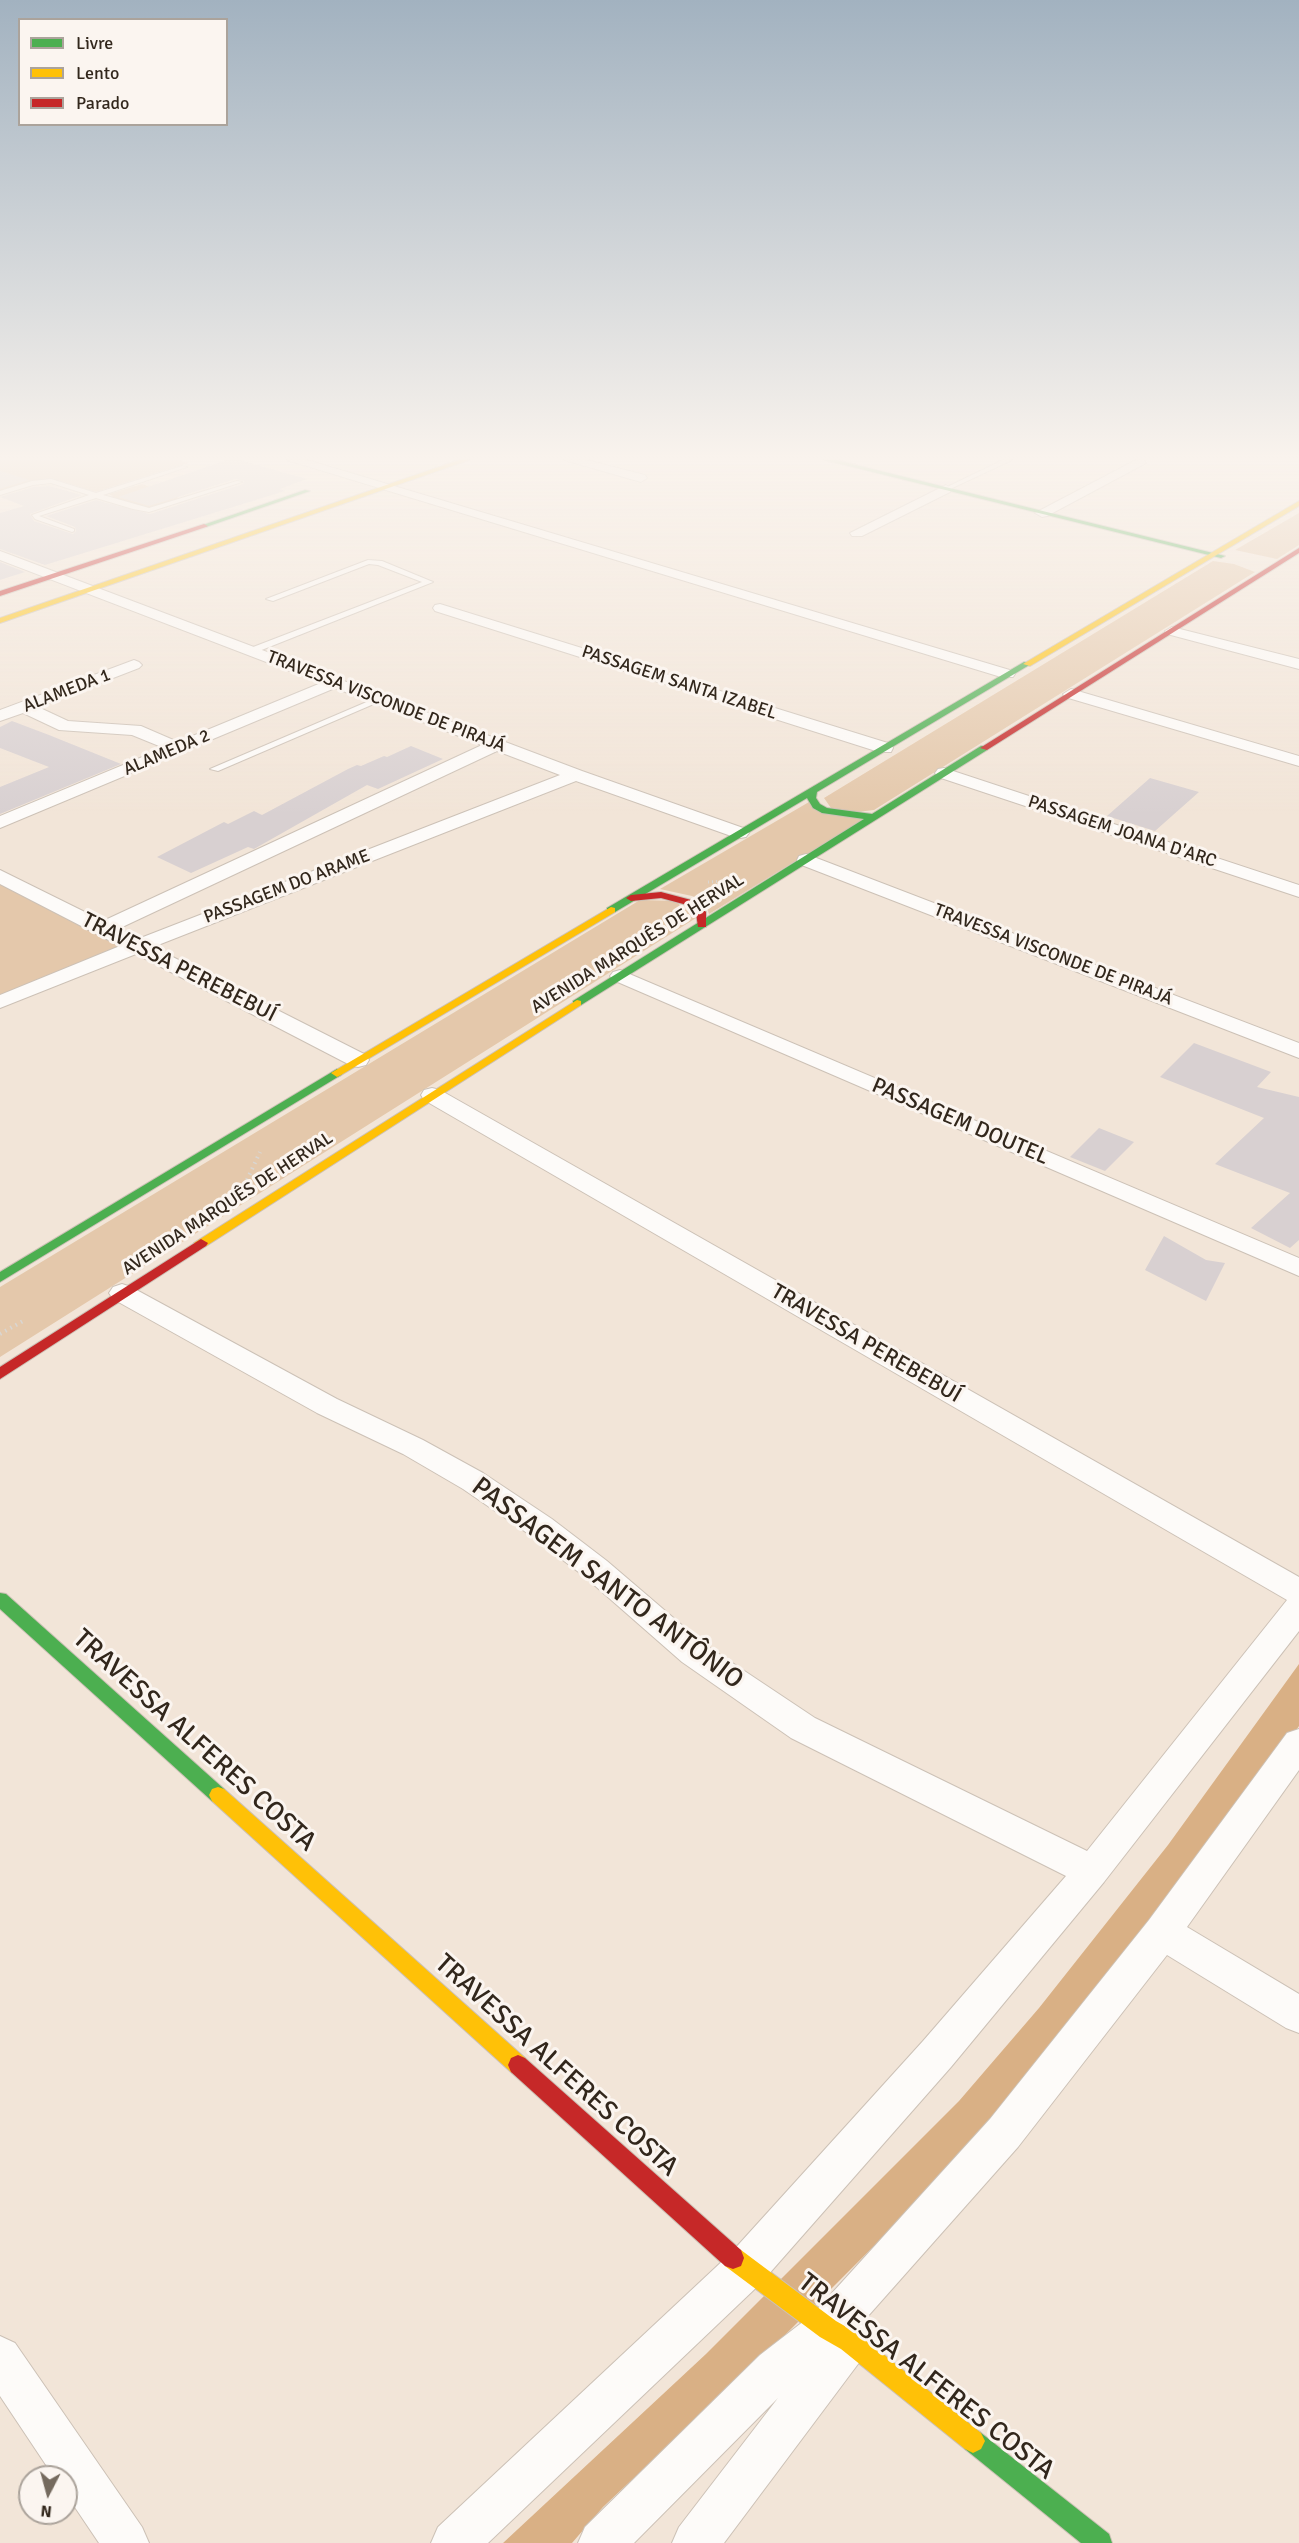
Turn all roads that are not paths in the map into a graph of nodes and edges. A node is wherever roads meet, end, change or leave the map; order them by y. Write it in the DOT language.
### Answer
graph roads {
  1 [pos="44,579"];
  2 [pos="64,579"];
  3 [pos="124,579"];
  4 [pos="324,579"];
  5 [pos="420,579"];
  6 [pos="691,579"];
  7 [pos="1169,579"];
  8 [pos="1245,579"];
  9 [pos="92,590"];
  10 [pos="0,594"];
  11 [pos="270,599"];
  12 [pos="440,608"];
  13 [pos="0,621"];
  14 [pos="1172,631"];
  15 [pos="251,651"];
  16 [pos="1299,664"];
  17 [pos="134,665"];
  18 [pos="1007,674"];
  19 [pos="334,683"];
  20 [pos="1071,694"];
  21 [pos="379,700"];
  22 [pos="24,707"];
  23 [pos="0,716"];
  24 [pos="498,744"];
  25 [pos="177,748"];
  26 [pos="885,748"];
  27 [pos="1299,761"];
  28 [pos="215,768"];
  29 [pos="944,773"];
  30 [pos="576,775"];
  31 [pos="813,789"];
  32 [pos="873,817"];
  33 [pos="0,823"];
  34 [pos="740,833"];
  35 [pos="806,860"];
  36 [pos="0,876"];
  37 [pos="1299,891"];
  38 [pos="630,898"];
  39 [pos="702,925"];
  40 [pos="102,929"];
  41 [pos="135,946"];
  42 [pos="620,976"];
  43 [pos="0,1002"];
  44 [pos="1299,1051"];
  45 [pos="358,1060"];
  46 [pos="432,1095"];
  47 [pos="1299,1268"];
  48 [pos="0,1278"];
  49 [pos="122,1293"];
  50 [pos="2,1371"];
  51 [pos="1299,1592"];
  52 [pos="0,1599"];
  53 [pos="1299,1608"];
  54 [pos="1299,1743"];
  55 [pos="1092,1871"];
  56 [pos="1162,1932"];
  57 [pos="1299,2015"];
  58 [pos="746,2269"];
  59 [pos="839,2335"];
  60 [pos="0,2358"];
  61 [pos="126,2543"];
  62 [pos="454,2543"];
  63 [pos="601,2543"];
  64 [pos="695,2543"];
  65 [pos="1100,2543"];
  1 -- 10 [label="main road"];
  2 -- 9 [label="street, TRAVESSA VISCONDE DE PIRAJÁ"];
  3 -- 9 [label="main road"];
  4 -- 11 [label="lane"];
  5 -- 15 [label="lane"];
  6 -- 18 [label="street"];
  7 -- 18 [label="main road, AVENIDA MARQUÊS DE HERVAL"];
  8 -- 14 [label="main road, AVENIDA MARQUÊS DE HERVAL"];
  9 -- 13 [label="main road"];
  9 -- 15 [label="street, TRAVESSA VISCONDE DE PIRAJÁ"];
  12 -- 26 [label="street, PASSAGEM SANTA IZABEL"];
  14 -- 16 [label="street"];
  14 -- 20 [label="main road, AVENIDA MARQUÊS DE HERVAL"];
  15 -- 19 [label="street, TRAVESSA VISCONDE DE PIRAJÁ"];
  17 -- 22 [label="street, ALAMEDA 1"];
  18 -- 26 [label="main road, AVENIDA MARQUÊS DE HERVAL"];
  19 -- 21 [label="street, TRAVESSA VISCONDE DE PIRAJÁ"];
  19 -- 25 [label="street, ALAMEDA 2"];
  20 -- 27 [label="street"];
  20 -- 29 [label="main road, AVENIDA MARQUÊS DE HERVAL"];
  21 -- 24 [label="street, TRAVESSA VISCONDE DE PIRAJÁ"];
  21 -- 28 [label="lane"];
  22 -- 23 [label="street, ALAMEDA 1"];
  22 -- 25 [label="street"];
  24 -- 30 [label="street, TRAVESSA VISCONDE DE PIRAJÁ"];
  24 -- 40 [label="street, PASSAGEM DO ARAME"];
  25 -- 33 [label="street, ALAMEDA 2"];
  26 -- 31 [label="main road, AVENIDA MARQUÊS DE HERVAL"];
  29 -- 32 [label="main road, AVENIDA MARQUÊS DE HERVAL"];
  29 -- 37 [label="street, PASSAGEM JOANA D'ARC"];
  30 -- 34 [label="street, TRAVESSA VISCONDE DE PIRAJÁ"];
  30 -- 41 [label="street, PASSAGEM DO ARAME"];
  31 -- 32 [label="main road"];
  31 -- 34 [label="main road, AVENIDA MARQUÊS DE HERVAL"];
  32 -- 35 [label="main road, AVENIDA MARQUÊS DE HERVAL"];
  34 -- 38 [label="main road, AVENIDA MARQUÊS DE HERVAL"];
  35 -- 39 [label="main road, AVENIDA MARQUÊS DE HERVAL"];
  35 -- 44 [label="street, TRAVESSA VISCONDE DE PIRAJÁ"];
  36 -- 40 [label="street, TRAVESSA PEREBEBUÍ"];
  38 -- 39 [label="main road"];
  38 -- 45 [label="main road, AVENIDA MARQUÊS DE HERVAL"];
  39 -- 42 [label="main road, AVENIDA MARQUÊS DE HERVAL"];
  40 -- 41 [label="street, TRAVESSA PEREBEBUÍ"];
  41 -- 43 [label="street, PASSAGEM DO ARAME"];
  41 -- 45 [label="street, TRAVESSA PEREBEBUÍ"];
  42 -- 46 [label="main road, AVENIDA MARQUÊS DE HERVAL"];
  42 -- 47 [label="street, PASSAGEM DOUTEL"];
  45 -- 48 [label="main road, AVENIDA MARQUÊS DE HERVAL"];
  46 -- 49 [label="main road, AVENIDA MARQUÊS DE HERVAL"];
  46 -- 51 [label="street, TRAVESSA PEREBEBUÍ"];
  49 -- 50 [label="main road, AVENIDA MARQUÊS DE HERVAL"];
  49 -- 55 [label="street, PASSAGEM SANTO ANTÔNIO"];
  52 -- 58 [label="main road, TRAVESSA ALFERES COSTA"];
  53 -- 55 [label="street"];
  54 -- 56 [label="street"];
  55 -- 58 [label="street"];
  56 -- 57 [label="street"];
  56 -- 59 [label="street"];
  58 -- 59 [label="main road, TRAVESSA ALFERES COSTA"];
  58 -- 62 [label="street"];
  59 -- 63 [label="street"];
  59 -- 64 [label="street"];
  59 -- 65 [label="main road, TRAVESSA ALFERES COSTA"];
  60 -- 61 [label="street"];
}
